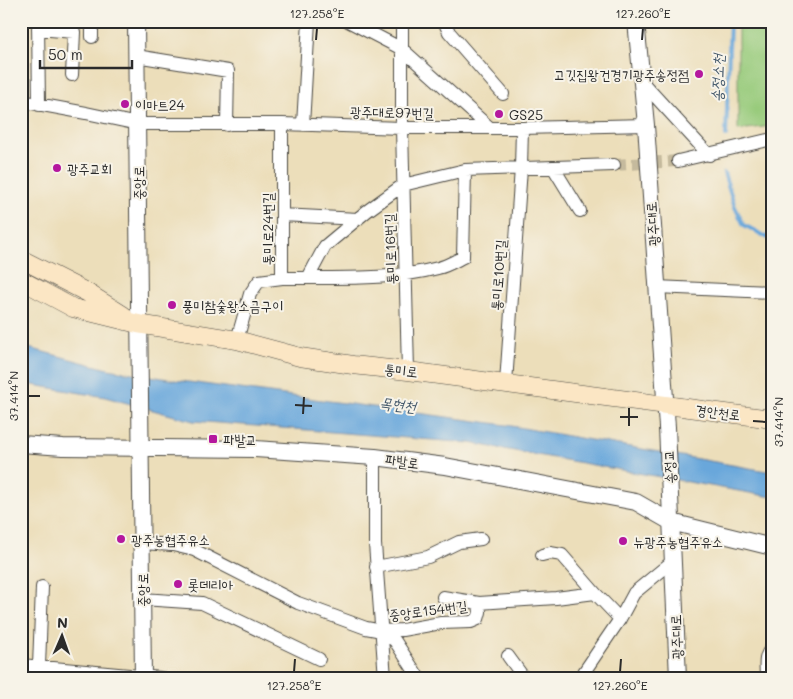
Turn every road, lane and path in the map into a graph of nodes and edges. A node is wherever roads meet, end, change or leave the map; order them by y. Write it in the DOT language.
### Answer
graph roads {
  1 [pos="92,21"];
  2 [pos="136,21"];
  3 [pos="309,21"];
  4 [pos="348,21"];
  5 [pos="402,21"];
  6 [pos="444,21"];
  7 [pos="636,21"];
  8 [pos="38,25"];
  9 [pos="92,38"];
  10 [pos="402,49"];
  11 [pos="136,56"];
  12 [pos="72,75"];
  13 [pos="643,83"];
  14 [pos="503,94"];
  15 [pos="21,101"];
  16 [pos="39,105"];
  17 [pos="138,124"];
  18 [pos="282,124"];
  19 [pos="227,125"];
  20 [pos="303,125"];
  21 [pos="646,125"];
  22 [pos="402,128"];
  23 [pos="490,128"];
  24 [pos="522,128"];
  25 [pos="772,139"];
  26 [pos="709,155"];
  27 [pos="678,161"];
  28 [pos="614,164"];
  29 [pos="553,167"];
  30 [pos="521,168"];
  31 [pos="465,170"];
  32 [pos="403,185"];
  33 [pos="580,211"];
  34 [pos="282,216"];
  35 [pos="358,218"];
  36 [pos="21,259"];
  37 [pos="406,274"];
  38 [pos="282,278"];
  39 [pos="308,278"];
  40 [pos="21,280"];
  41 [pos="656,287"];
  42 [pos="772,292"];
  43 [pos="138,324"];
  44 [pos="237,340"];
  45 [pos="408,371"];
  46 [pos="506,383"];
  47 [pos="665,405"];
  48 [pos="772,419"];
  49 [pos="667,426"];
  50 [pos="21,444"];
  51 [pos="141,445"];
  52 [pos="376,457"];
  53 [pos="671,514"];
  54 [pos="481,539"];
  55 [pos="142,543"];
  56 [pos="772,547"];
  57 [pos="542,555"];
  58 [pos="673,560"];
  59 [pos="376,567"];
  60 [pos="42,587"];
  61 [pos="595,593"];
  62 [pos="443,597"];
  63 [pos="142,599"];
  64 [pos="479,603"];
  65 [pos="620,619"];
  66 [pos="382,631"];
  67 [pos="772,648"];
  68 [pos="508,656"];
  69 [pos="319,659"];
  70 [pos="21,665"];
  71 [pos="39,666"];
  72 [pos="143,677"];
  73 [pos="161,678"];
  74 [pos="385,678"];
  75 [pos="418,678"];
  76 [pos="524,678"];
  77 [pos="580,678"];
  78 [pos="678,678"];
  79 [pos="766,678"];
  1 -- 9 [label="street"];
  2 -- 11 [label="street, 중앙로"];
  3 -- 20 [label="street"];
  4 -- 10 [label="street"];
  5 -- 10 [label="street, 통미로16번길"];
  6 -- 14 [label="street"];
  7 -- 13 [label="street, 광주대로"];
  8 -- 12 [label="street"];
  8 -- 16 [label="street"];
  10 -- 22 [label="street, 통미로16번길"];
  10 -- 23 [label="street"];
  11 -- 17 [label="street, 중앙로"];
  11 -- 19 [label="street"];
  13 -- 21 [label="street, 광주대로"];
  13 -- 26 [label="street"];
  15 -- 16 [label="street, 광주대로97번길"];
  16 -- 17 [label="street, 광주대로97번길"];
  17 -- 19 [label="street, 광주대로97번길"];
  17 -- 43 [label="street, 중앙로"];
  18 -- 19 [label="street, 광주대로97번길"];
  18 -- 20 [label="street, 광주대로97번길"];
  18 -- 34 [label="street, 통미로24번길"];
  20 -- 22 [label="street, 광주대로97번길"];
  21 -- 24 [label="street, 광주대로97번길"];
  21 -- 41 [label="street, 광주대로"];
  22 -- 23 [label="street, 광주대로97번길"];
  22 -- 32 [label="street, 통미로16번길"];
  23 -- 24 [label="street, 광주대로97번길"];
  24 -- 30 [label="street, 통미로10번길"];
  25 -- 26 [label="street"];
  26 -- 27 [label="street"];
  28 -- 29 [label="street"];
  29 -- 30 [label="street"];
  29 -- 33 [label="street"];
  30 -- 31 [label="street"];
  30 -- 46 [label="street, 통미로10번길"];
  31 -- 32 [label="street"];
  31 -- 37 [label="street"];
  32 -- 35 [label="street"];
  32 -- 37 [label="street, 통미로16번길"];
  34 -- 35 [label="street"];
  34 -- 38 [label="street, 통미로24번길"];
  35 -- 39 [label="street"];
  36 -- 43 [label="main road, 통미로"];
  37 -- 39 [label="street"];
  37 -- 45 [label="street, 통미로16번길"];
  38 -- 39 [label="street"];
  38 -- 44 [label="street, 통미로24번길"];
  40 -- 43 [label="main road, 통미로"];
  41 -- 42 [label="street"];
  41 -- 47 [label="street, 광주대로"];
  43 -- 44 [label="main road, 통미로"];
  43 -- 51 [label="street, 중앙로"];
  44 -- 45 [label="main road, 통미로"];
  45 -- 46 [label="main road, 통미로"];
  46 -- 47 [label="main road, 통미로"];
  47 -- 48 [label="main road, 경안천로"];
  47 -- 49 [label="street, 광주대로"];
  49 -- 53 [label="street, 송정교"];
  50 -- 51 [label="street, 파발로"];
  51 -- 52 [label="street, 파발로"];
  51 -- 55 [label="street, 중앙로"];
  52 -- 53 [label="street, 파발로"];
  52 -- 59 [label="street"];
  53 -- 56 [label="street, 파발로"];
  53 -- 58 [label="street, 광주대로"];
  54 -- 59 [label="street"];
  55 -- 63 [label="street, 중앙로"];
  55 -- 66 [label="street, 중앙로154번길"];
  57 -- 61 [label="street"];
  58 -- 65 [label="street"];
  58 -- 78 [label="street, 광주대로"];
  59 -- 66 [label="street"];
  60 -- 71 [label="street"];
  61 -- 64 [label="street, 중앙로154번길"];
  61 -- 65 [label="street"];
  62 -- 64 [label="street"];
  63 -- 69 [label="street"];
  63 -- 72 [label="street, 중앙로"];
  64 -- 66 [label="street, 중앙로154번길"];
  65 -- 77 [label="street"];
  66 -- 74 [label="street"];
  66 -- 75 [label="street"];
  67 -- 79 [label="street"];
  68 -- 76 [label="street"];
  70 -- 71 [label="street"];
  71 -- 72 [label="street"];
  72 -- 73 [label="street"];
}
